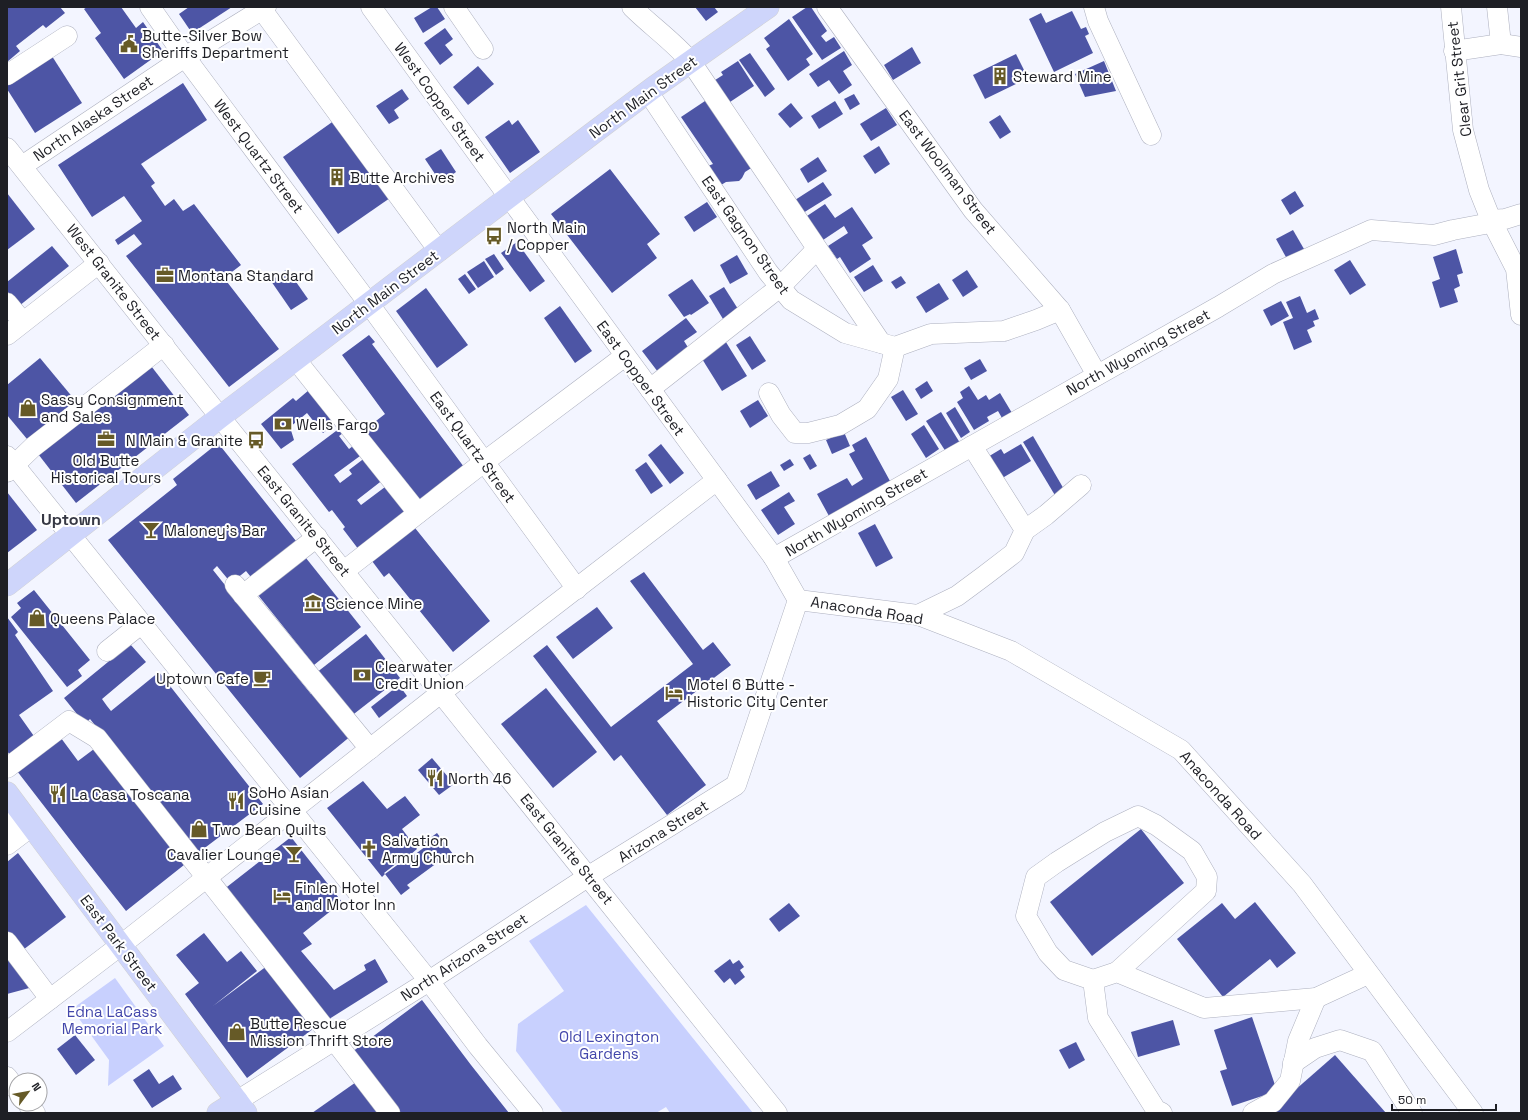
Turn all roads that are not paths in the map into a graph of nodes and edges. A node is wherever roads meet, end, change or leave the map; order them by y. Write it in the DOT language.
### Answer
graph roads {
  1 [pos="150,7"];
  2 [pos="371,7"];
  3 [pos="454,7"];
  4 [pos="632,7"];
  5 [pos="768,7"];
  6 [pos="827,7"];
  7 [pos="1094,7"];
  8 [pos="1451,7"];
  9 [pos="1497,7"];
  10 [pos="263,8"];
  11 [pos="67,36"];
  12 [pos="1501,44"];
  13 [pos="1521,47"];
  14 [pos="482,49"];
  15 [pos="1454,52"];
  16 [pos="184,56"];
  17 [pos="691,62"];
  18 [pos="7,75"];
  19 [pos="648,92"];
  20 [pos="1151,134"];
  21 [pos="7,148"];
  22 [pos="22,166"];
  23 [pos="509,197"];
  24 [pos="1521,214"];
  25 [pos="1491,220"];
  26 [pos="817,249"];
  27 [pos="439,251"];
  28 [pos="99,263"];
  29 [pos="780,287"];
  30 [pos="7,303"];
  31 [pos="369,304"];
  32 [pos="1060,310"];
  33 [pos="1521,315"];
  34 [pos="23,322"];
  35 [pos="7,335"];
  36 [pos="164,345"];
  37 [pos="888,345"];
  38 [pos="625,356"];
  39 [pos="296,360"];
  40 [pos="1097,375"];
  41 [pos="650,389"];
  42 [pos="769,393"];
  43 [pos="220,417"];
  44 [pos="972,446"];
  45 [pos="484,462"];
  46 [pos="10,465"];
  47 [pos="716,480"];
  48 [pos="1081,485"];
  49 [pos="418,513"];
  50 [pos="1025,530"];
  51 [pos="71,536"];
  52 [pos="317,537"];
  53 [pos="774,558"];
  54 [pos="344,571"];
  55 [pos="7,585"];
  56 [pos="576,589"];
  57 [pos="798,600"];
  58 [pos="918,615"];
  59 [pos="141,624"];
  60 [pos="107,651"];
  61 [pos="442,692"];
  62 [pos="370,749"];
  63 [pos="7,768"];
  64 [pos="292,810"];
  65 [pos="18,815"];
  66 [pos="7,836"];
  67 [pos="7,845"];
  68 [pos="589,876"];
  69 [pos="207,878"];
  70 [pos="7,942"];
  71 [pos="121,945"];
  72 [pos="1117,972"];
  73 [pos="1368,974"];
  74 [pos="1092,980"];
  75 [pos="429,981"];
  76 [pos="1316,998"];
  77 [pos="50,999"];
  78 [pos="7,1032"];
  79 [pos="334,1040"];
  80 [pos="1293,1063"];
  81 [pos="242,1107"];
  82 [pos="218,1113"];
  83 [pos="390,1113"];
  84 [pos="533,1113"];
  85 [pos="777,1113"];
  86 [pos="1162,1113"];
  87 [pos="1253,1113"];
  88 [pos="1412,1113"];
  89 [pos="1473,1113"];
  1 -- 16 [label="street, West Quartz Street"];
  2 -- 23 [label="street, West Copper Street"];
  3 -- 14 [label="street"];
  4 -- 17 [label="street"];
  5 -- 17 [label="main road, North Main Street"];
  6 -- 32 [label="street, East Woolman Street"];
  7 -- 20 [label="street"];
  8 -- 15 [label="street, Clear Grit Street"];
  9 -- 12 [label="street"];
  10 -- 16 [label="street, North Alaska Street"];
  10 -- 27 [label="street"];
  11 -- 18 [label="street"];
  12 -- 13 [label="street"];
  12 -- 15 [label="street"];
  15 -- 25 [label="street, Clear Grit Street"];
  16 -- 22 [label="street, North Alaska Street"];
  16 -- 31 [label="street, West Quartz Street"];
  17 -- 19 [label="main road, North Main Street"];
  17 -- 26 [label="street"];
  19 -- 23 [label="main road, North Main Street"];
  19 -- 29 [label="street, East Gagnon Street"];
  21 -- 22 [label="street, West Granite Street"];
  22 -- 28 [label="street, West Granite Street"];
  23 -- 27 [label="main road, North Main Street"];
  23 -- 38 [label="street, East Copper Street"];
  24 -- 25 [label="street, North Wyoming Street"];
  25 -- 33 [label="street, Clear Grit Street"];
  25 -- 40 [label="street, North Wyoming Street"];
  26 -- 29 [label="street"];
  26 -- 37 [label="street"];
  27 -- 31 [label="main road, North Main Street"];
  28 -- 34 [label="street"];
  28 -- 36 [label="street, West Granite Street"];
  29 -- 37 [label="street, East Gagnon Street"];
  29 -- 41 [label="street"];
  30 -- 34 [label="street"];
  31 -- 39 [label="main road, North Main Street"];
  31 -- 45 [label="street, East Quartz Street"];
  32 -- 37 [label="street"];
  32 -- 40 [label="street, East Woolman Street"];
  34 -- 35 [label="street"];
  36 -- 43 [label="street, West Granite Street"];
  36 -- 46 [label="street"];
  37 -- 42 [label="street"];
  38 -- 41 [label="street, East Copper Street"];
  38 -- 45 [label="street"];
  39 -- 43 [label="main road, North Main Street"];
  39 -- 49 [label="street"];
  40 -- 44 [label="street, North Wyoming Street"];
  41 -- 47 [label="street, East Copper Street"];
  43 -- 51 [label="main road, North Main Street"];
  43 -- 52 [label="street, East Granite Street"];
  44 -- 50 [label="street"];
  44 -- 53 [label="street, North Wyoming Street"];
  45 -- 49 [label="street"];
  45 -- 56 [label="street, East Quartz Street"];
  46 -- 51 [label="street"];
  47 -- 53 [label="street, East Copper Street"];
  47 -- 56 [label="street"];
  48 -- 50 [label="street"];
  49 -- 54 [label="street"];
  50 -- 58 [label="street"];
  51 -- 55 [label="main road, North Main Street"];
  51 -- 59 [label="street"];
  52 -- 54 [label="street, East Granite Street"];
  52 -- 62 [label="street"];
  53 -- 57 [label="street, East Copper Street"];
  54 -- 61 [label="street, East Granite Street"];
  56 -- 61 [label="street"];
  57 -- 58 [label="street, Anaconda Road"];
  57 -- 68 [label="street, Arizona Street"];
  58 -- 73 [label="street, Anaconda Road"];
  59 -- 60 [label="street"];
  59 -- 64 [label="street"];
  61 -- 62 [label="street"];
  61 -- 68 [label="street, East Granite Street"];
  62 -- 64 [label="street"];
  63 -- 69 [label="street"];
  64 -- 69 [label="street"];
  64 -- 75 [label="street"];
  65 -- 66 [label="street"];
  65 -- 67 [label="street"];
  65 -- 71 [label="main road, East Park Street"];
  68 -- 75 [label="street, North Arizona Street"];
  68 -- 85 [label="street, East Granite Street"];
  69 -- 71 [label="street"];
  69 -- 79 [label="street"];
  70 -- 77 [label="street"];
  71 -- 77 [label="street"];
  71 -- 81 [label="main road, East Park Street"];
  72 -- 74 [label="street"];
  72 -- 74 [label="street"];
  72 -- 76 [label="street"];
  73 -- 76 [label="street"];
  73 -- 89 [label="street, Anaconda Road"];
  74 -- 86 [label="street"];
  75 -- 79 [label="street, North Arizona Street"];
  75 -- 84 [label="street"];
  76 -- 80 [label="street"];
  77 -- 78 [label="street"];
  79 -- 81 [label="street, North Arizona Street"];
  79 -- 83 [label="street"];
  80 -- 87 [label="street"];
  80 -- 88 [label="street"];
  81 -- 82 [label="main road"];
}
